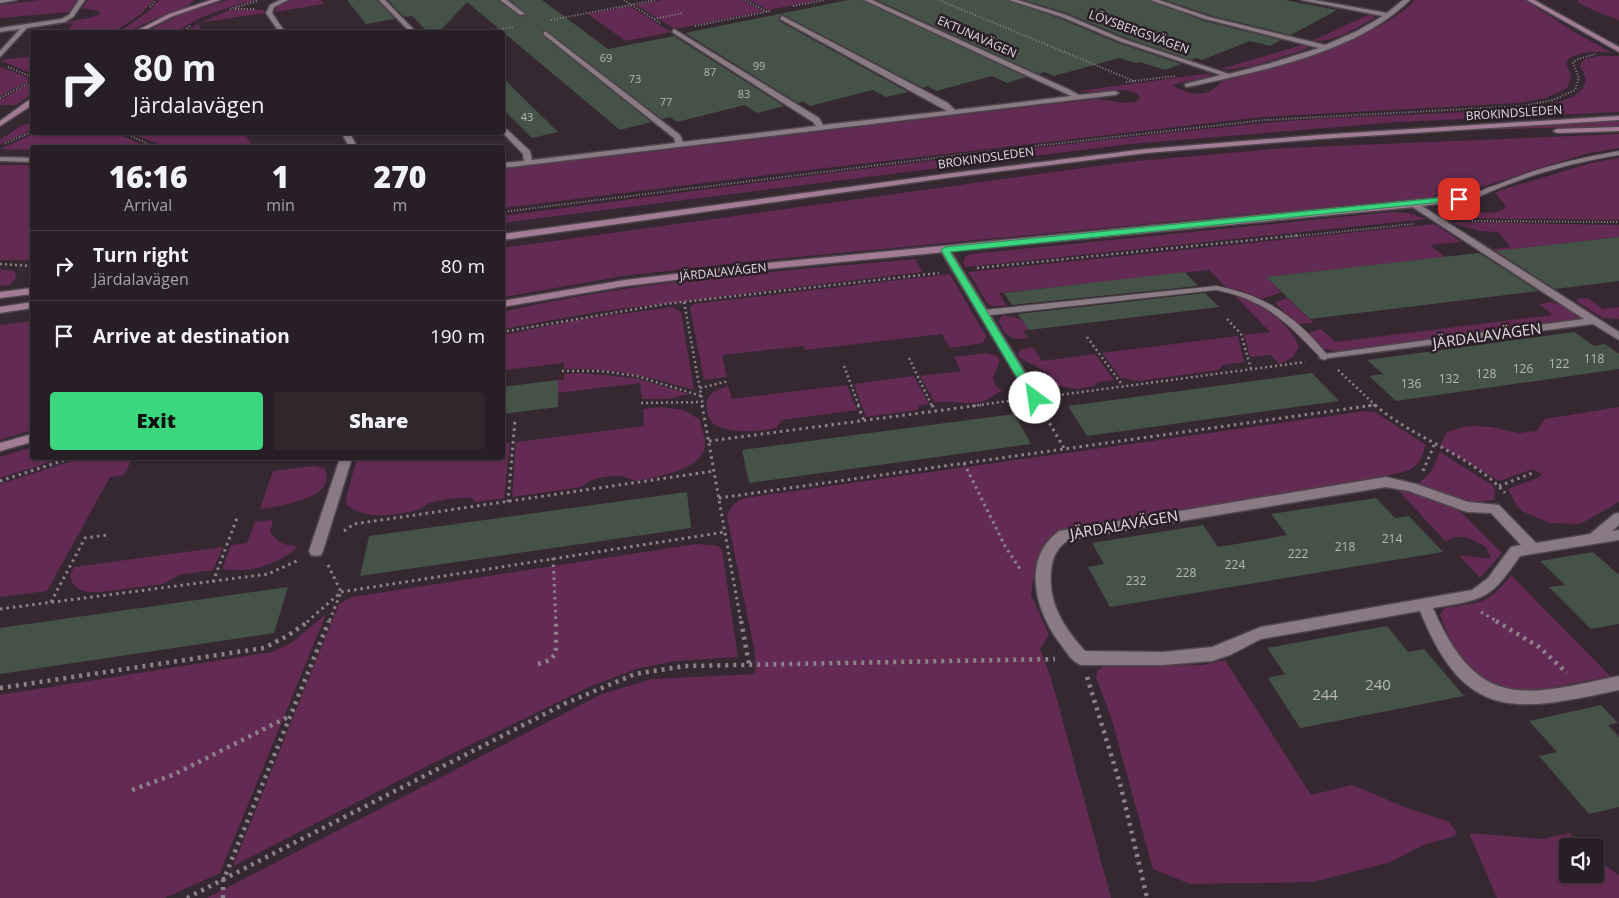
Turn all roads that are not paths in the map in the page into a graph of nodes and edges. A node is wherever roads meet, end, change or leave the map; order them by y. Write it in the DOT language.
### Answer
graph roads {
  1 [pos="14,0"];
  2 [pos="82,0"];
  3 [pos="217,0"];
  4 [pos="285,0"];
  5 [pos="382,0"];
  6 [pos="504,0"];
  7 [pos="867,0"];
  8 [pos="1012,0"];
  9 [pos="1153,0"];
  10 [pos="1304,0"];
  11 [pos="1407,0"];
  12 [pos="1530,0"];
  13 [pos="1538,0"];
  14 [pos="0,1"];
  15 [pos="522,14"];
  16 [pos="1388,16"];
  17 [pos="782,18"];
  18 [pos="24,28"];
  19 [pos="0,30"];
  20 [pos="142,30"];
  21 [pos="281,30"];
  22 [pos="411,30"];
  23 [pos="674,31"];
  24 [pos="545,33"];
  25 [pos="1594,37"];
  26 [pos="1324,47"];
  27 [pos="1619,50"];
  28 [pos="0,56"];
  29 [pos="1229,76"];
  30 [pos="1187,85"];
  31 [pos="1115,93"];
  32 [pos="1077,97"];
  33 [pos="30,103"];
  34 [pos="954,113"];
  35 [pos="1619,118"];
  36 [pos="0,124"];
  37 [pos="822,129"];
  38 [pos="1619,129"];
  39 [pos="505,130"];
  40 [pos="1410,132"];
  41 [pos="680,146"];
  42 [pos="1619,153"];
  43 [pos="0,160"];
  44 [pos="30,160"];
  45 [pos="528,163"];
  46 [pos="505,166"];
  47 [pos="1474,197"];
  48 [pos="1414,204"];
  49 [pos="505,236"];
  50 [pos="945,250"];
  51 [pos="30,291"];
  52 [pos="0,295"];
  53 [pos="505,303"];
  54 [pos="30,305"];
  55 [pos="0,310"];
  56 [pos="983,313"];
  57 [pos="1599,323"];
  58 [pos="1619,323"];
  59 [pos="1619,337"];
  60 [pos="1326,357"];
  61 [pos="1035,398"];
  62 [pos="30,439"];
  63 [pos="0,448"];
  64 [pos="345,460"];
  65 [pos="1619,518"];
  66 [pos="1619,535"];
  67 [pos="1593,539"];
  68 [pos="1533,548"];
  69 [pos="316,551"];
  70 [pos="1424,604"];
  71 [pos="1619,683"];
  1 -- 14 [label="street"];
  2 -- 18 [label="street"];
  3 -- 20 [label="main road"];
  4 -- 21 [label="street"];
  5 -- 22 [label="street"];
  6 -- 15 [label="street"];
  7 -- 32 [label="street, EKTUNAVÄGEN"];
  8 -- 29 [label="street, LÖVSBERGSVÄGEN"];
  9 -- 26 [label="street"];
  10 -- 16 [label="street"];
  11 -- 16 [label="street"];
  12 -- 25 [label="main road"];
  13 -- 25 [label="main road"];
  16 -- 26 [label="street"];
  17 -- 34 [label="street"];
  18 -- 19 [label="street"];
  18 -- 28 [label="street"];
  23 -- 37 [label="street"];
  24 -- 41 [label="street"];
  25 -- 27 [label="main road"];
  26 -- 29 [label="street"];
  29 -- 30 [label="street"];
  31 -- 32 [label="street"];
  32 -- 34 [label="street"];
  33 -- 36 [label="main road"];
  34 -- 37 [label="street"];
  35 -- 40 [label="main road, BROKINDSLEDEN"];
  37 -- 41 [label="street"];
  38 -- 40 [label="main road, BROKINDSLEDEN"];
  39 -- 45 [label="street"];
  40 -- 49 [label="main road, BROKINDSLEDEN"];
  41 -- 45 [label="street"];
  42 -- 47 [label="lane"];
  43 -- 44 [label="street"];
  45 -- 46 [label="street"];
  47 -- 48 [label="main road, JÄRDALAVÄGEN"];
  48 -- 50 [label="main road, JÄRDALAVÄGEN"];
  48 -- 57 [label="street"];
  50 -- 53 [label="main road, JÄRDALAVÄGEN"];
  50 -- 56 [label="street"];
  51 -- 52 [label="main road"];
  54 -- 55 [label="main road"];
  56 -- 60 [label="lane"];
  56 -- 61 [label="street"];
  57 -- 58 [label="street, JÄRDALAVÄGEN"];
  57 -- 59 [label="street"];
  57 -- 60 [label="street, JÄRDALAVÄGEN"];
  62 -- 63 [label="main road"];
  64 -- 69 [label="street"];
  65 -- 67 [label="street"];
  66 -- 67 [label="street"];
  67 -- 68 [label="street"];
  68 -- 70 [label="street"];
  68 -- 70 [label="street, JÄRDALAVÄGEN"];
  70 -- 71 [label="street"];
}
